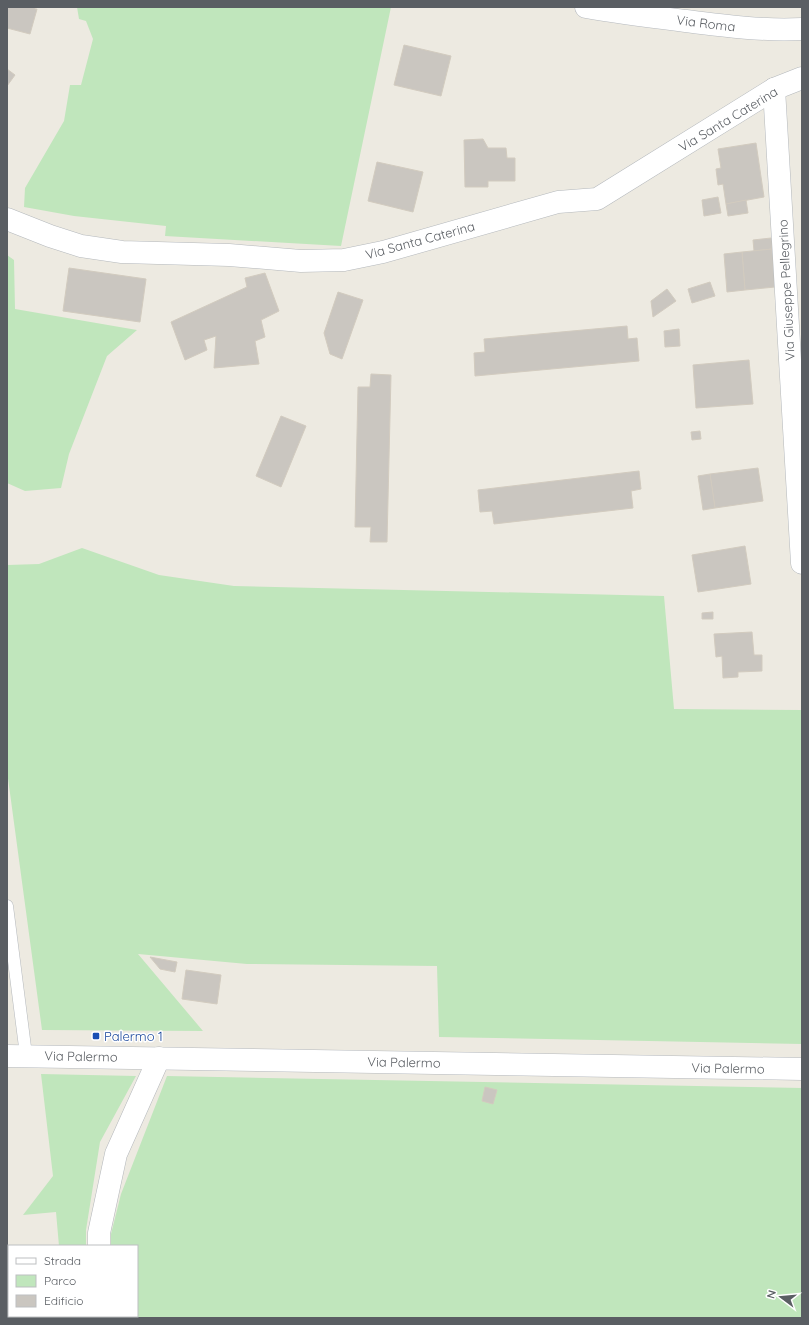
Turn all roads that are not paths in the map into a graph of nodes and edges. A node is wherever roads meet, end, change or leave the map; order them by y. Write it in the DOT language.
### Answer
graph roads {
  1 [pos="586,7"];
  2 [pos="802,29"];
  3 [pos="802,78"];
  4 [pos="774,89"];
  5 [pos="7,219"];
  6 [pos="802,563"];
  7 [pos="7,906"];
  8 [pos="16,1056"];
  9 [pos="159,1058"];
  10 [pos="802,1069"];
  11 [pos="99,1245"];
  1 -- 2 [label="street, Via Roma"];
  3 -- 4 [label="street, Via Santa Caterina"];
  4 -- 5 [label="street, Via Santa Caterina"];
  4 -- 6 [label="street, Via Giuseppe Pellegrino"];
  7 -- 8 [label="lane"];
  8 -- 9 [label="street, Via Palermo"];
  9 -- 10 [label="street, Via Palermo"];
  9 -- 11 [label="street"];
}
